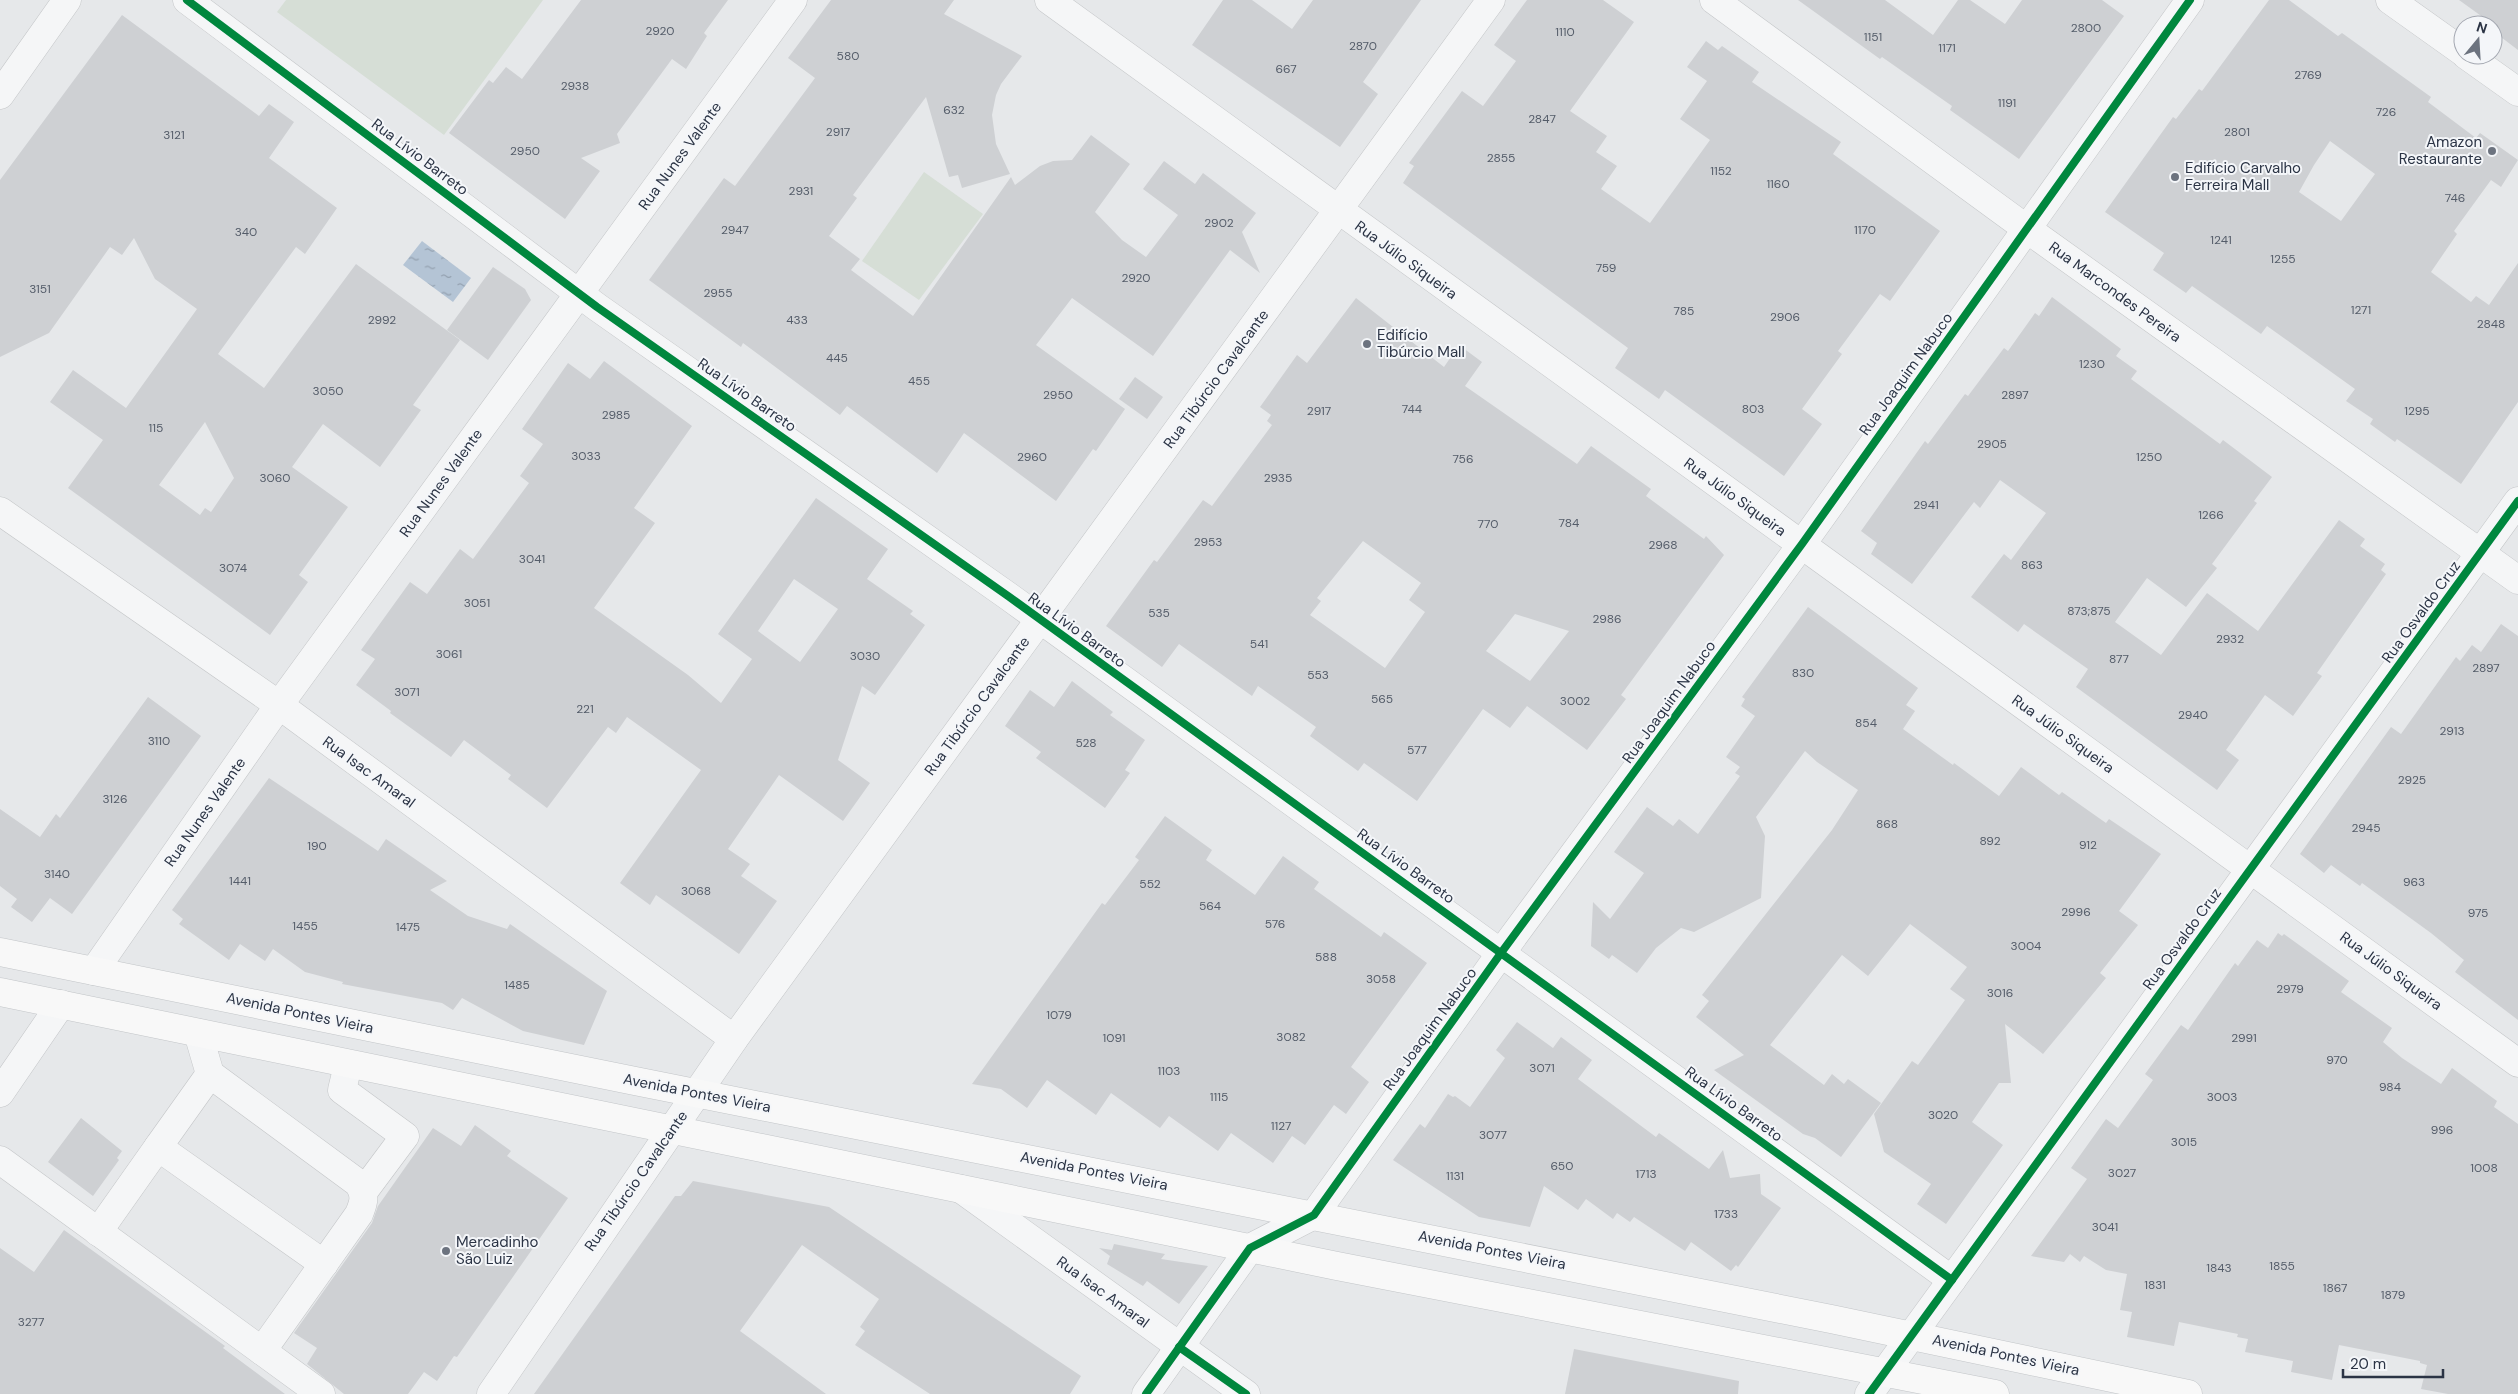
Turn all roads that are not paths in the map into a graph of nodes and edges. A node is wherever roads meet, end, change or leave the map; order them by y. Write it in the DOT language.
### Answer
graph roads {
  1 [pos="67,0"];
  2 [pos="187,0"];
  3 [pos="794,0"];
  4 [pos="1049,0"];
  5 [pos="1491,0"];
  6 [pos="1714,0"];
  7 [pos="2190,0"];
  8 [pos="2390,0"];
  9 [pos="2453,45"];
  10 [pos="2480,65"];
  11 [pos="2518,92"];
  12 [pos="0,95"];
  13 [pos="1338,210"];
  14 [pos="2027,229"];
  15 [pos="580,294"];
  16 [pos="2518,501"];
  17 [pos="0,511"];
  18 [pos="1802,544"];
  19 [pos="2481,554"];
  20 [pos="2518,580"];
  21 [pos="1038,620"];
  22 [pos="279,705"];
  23 [pos="2250,869"];
  24 [pos="0,952"];
  25 [pos="1501,953"];
  26 [pos="94,971"];
  27 [pos="0,992"];
  28 [pos="61,1004"];
  29 [pos="198,1033"];
  30 [pos="734,1039"];
  31 [pos="2518,1063"];
  32 [pos="348,1065"];
  33 [pos="210,1074"];
  34 [pos="0,1093"];
  35 [pos="697,1093"];
  36 [pos="672,1130"];
  37 [pos="158,1147"];
  38 [pos="0,1160"];
  39 [pos="961,1189"];
  40 [pos="364,1191"];
  41 [pos="1314,1215"];
  42 [pos="98,1232"];
  43 [pos="1250,1248"];
  44 [pos="324,1264"];
  45 [pos="1952,1280"];
  46 [pos="1912,1335"];
  47 [pos="1179,1347"];
  48 [pos="262,1351"];
  49 [pos="1885,1372"];
  50 [pos="321,1394"];
  51 [pos="491,1394"];
  52 [pos="1146,1394"];
  53 [pos="1246,1394"];
  54 [pos="1869,1394"];
  55 [pos="1995,1394"];
  56 [pos="2188,1394"];
  1 -- 12 [label="street"];
  2 -- 15 [label="street, Rua Lívio Barreto"];
  3 -- 15 [label="street, Rua Nunes Valente"];
  4 -- 13 [label="street, Rua Júlio Siqueira"];
  5 -- 13 [label="street, Rua Tibúrcio Cavalcante"];
  6 -- 14 [label="street, Rua Marcondes Pereira"];
  7 -- 14 [label="street, Rua Joaquim Nabuco"];
  8 -- 9 [label="street"];
  10 -- 11 [label="street"];
  13 -- 18 [label="street, Rua Júlio Siqueira"];
  13 -- 21 [label="street, Rua Tibúrcio Cavalcante"];
  14 -- 18 [label="street, Rua Joaquim Nabuco"];
  14 -- 19 [label="street, Rua Marcondes Pereira"];
  15 -- 21 [label="street, Rua Lívio Barreto"];
  15 -- 22 [label="street, Rua Nunes Valente"];
  16 -- 19 [label="street, Rua Osvaldo Cruz"];
  17 -- 22 [label="street, Rua Isac Amaral"];
  18 -- 23 [label="street, Rua Júlio Siqueira"];
  18 -- 25 [label="street, Rua Joaquim Nabuco"];
  19 -- 20 [label="street, Rua Marcondes Pereira"];
  19 -- 23 [label="street, Rua Osvaldo Cruz"];
  21 -- 25 [label="street, Rua Lívio Barreto"];
  21 -- 30 [label="street, Rua Tibúrcio Cavalcante"];
  22 -- 26 [label="street, Rua Nunes Valente"];
  22 -- 30 [label="street, Rua Isac Amaral"];
  23 -- 31 [label="street, Rua Júlio Siqueira"];
  23 -- 45 [label="street, Rua Osvaldo Cruz"];
  24 -- 26 [label="main road, Avenida Pontes Vieira"];
  25 -- 41 [label="street, Rua Joaquim Nabuco"];
  25 -- 45 [label="street, Rua Lívio Barreto"];
  26 -- 35 [label="main road, Avenida Pontes Vieira"];
  27 -- 28 [label="main road"];
  28 -- 29 [label="main road"];
  28 -- 34 [label="street"];
  29 -- 32 [label="main road"];
  29 -- 33 [label="street"];
  30 -- 35 [label="street, Rua Tibúrcio Cavalcante"];
  32 -- 36 [label="main road"];
  32 -- 40 [label="street"];
  33 -- 37 [label="street"];
  33 -- 40 [label="street"];
  35 -- 36 [label="street, Rua Tibúrcio Cavalcante"];
  35 -- 41 [label="main road, Avenida Pontes Vieira"];
  36 -- 39 [label="main road"];
  36 -- 51 [label="street, Rua Tibúrcio Cavalcante"];
  37 -- 42 [label="street"];
  37 -- 44 [label="street"];
  38 -- 42 [label="street"];
  39 -- 43 [label="main road"];
  39 -- 47 [label="street, Rua Isac Amaral"];
  40 -- 44 [label="street"];
  41 -- 43 [label="street, Rua Joaquim Nabuco"];
  41 -- 46 [label="main road, Avenida Pontes Vieira"];
  42 -- 48 [label="street"];
  43 -- 47 [label="street, Rua Joaquim Nabuco"];
  43 -- 49 [label="main road"];
  44 -- 48 [label="street"];
  45 -- 46 [label="street, Rua Osvaldo Cruz"];
  46 -- 49 [label="street, Rua Osvaldo Cruz"];
  46 -- 56 [label="main road, Avenida Pontes Vieira"];
  47 -- 52 [label="street, Rua Joaquim Nabuco"];
  47 -- 53 [label="street, Rua Isac Amaral"];
  48 -- 50 [label="street"];
  49 -- 54 [label="street, Rua Osvaldo Cruz"];
  49 -- 55 [label="main road"];
}
